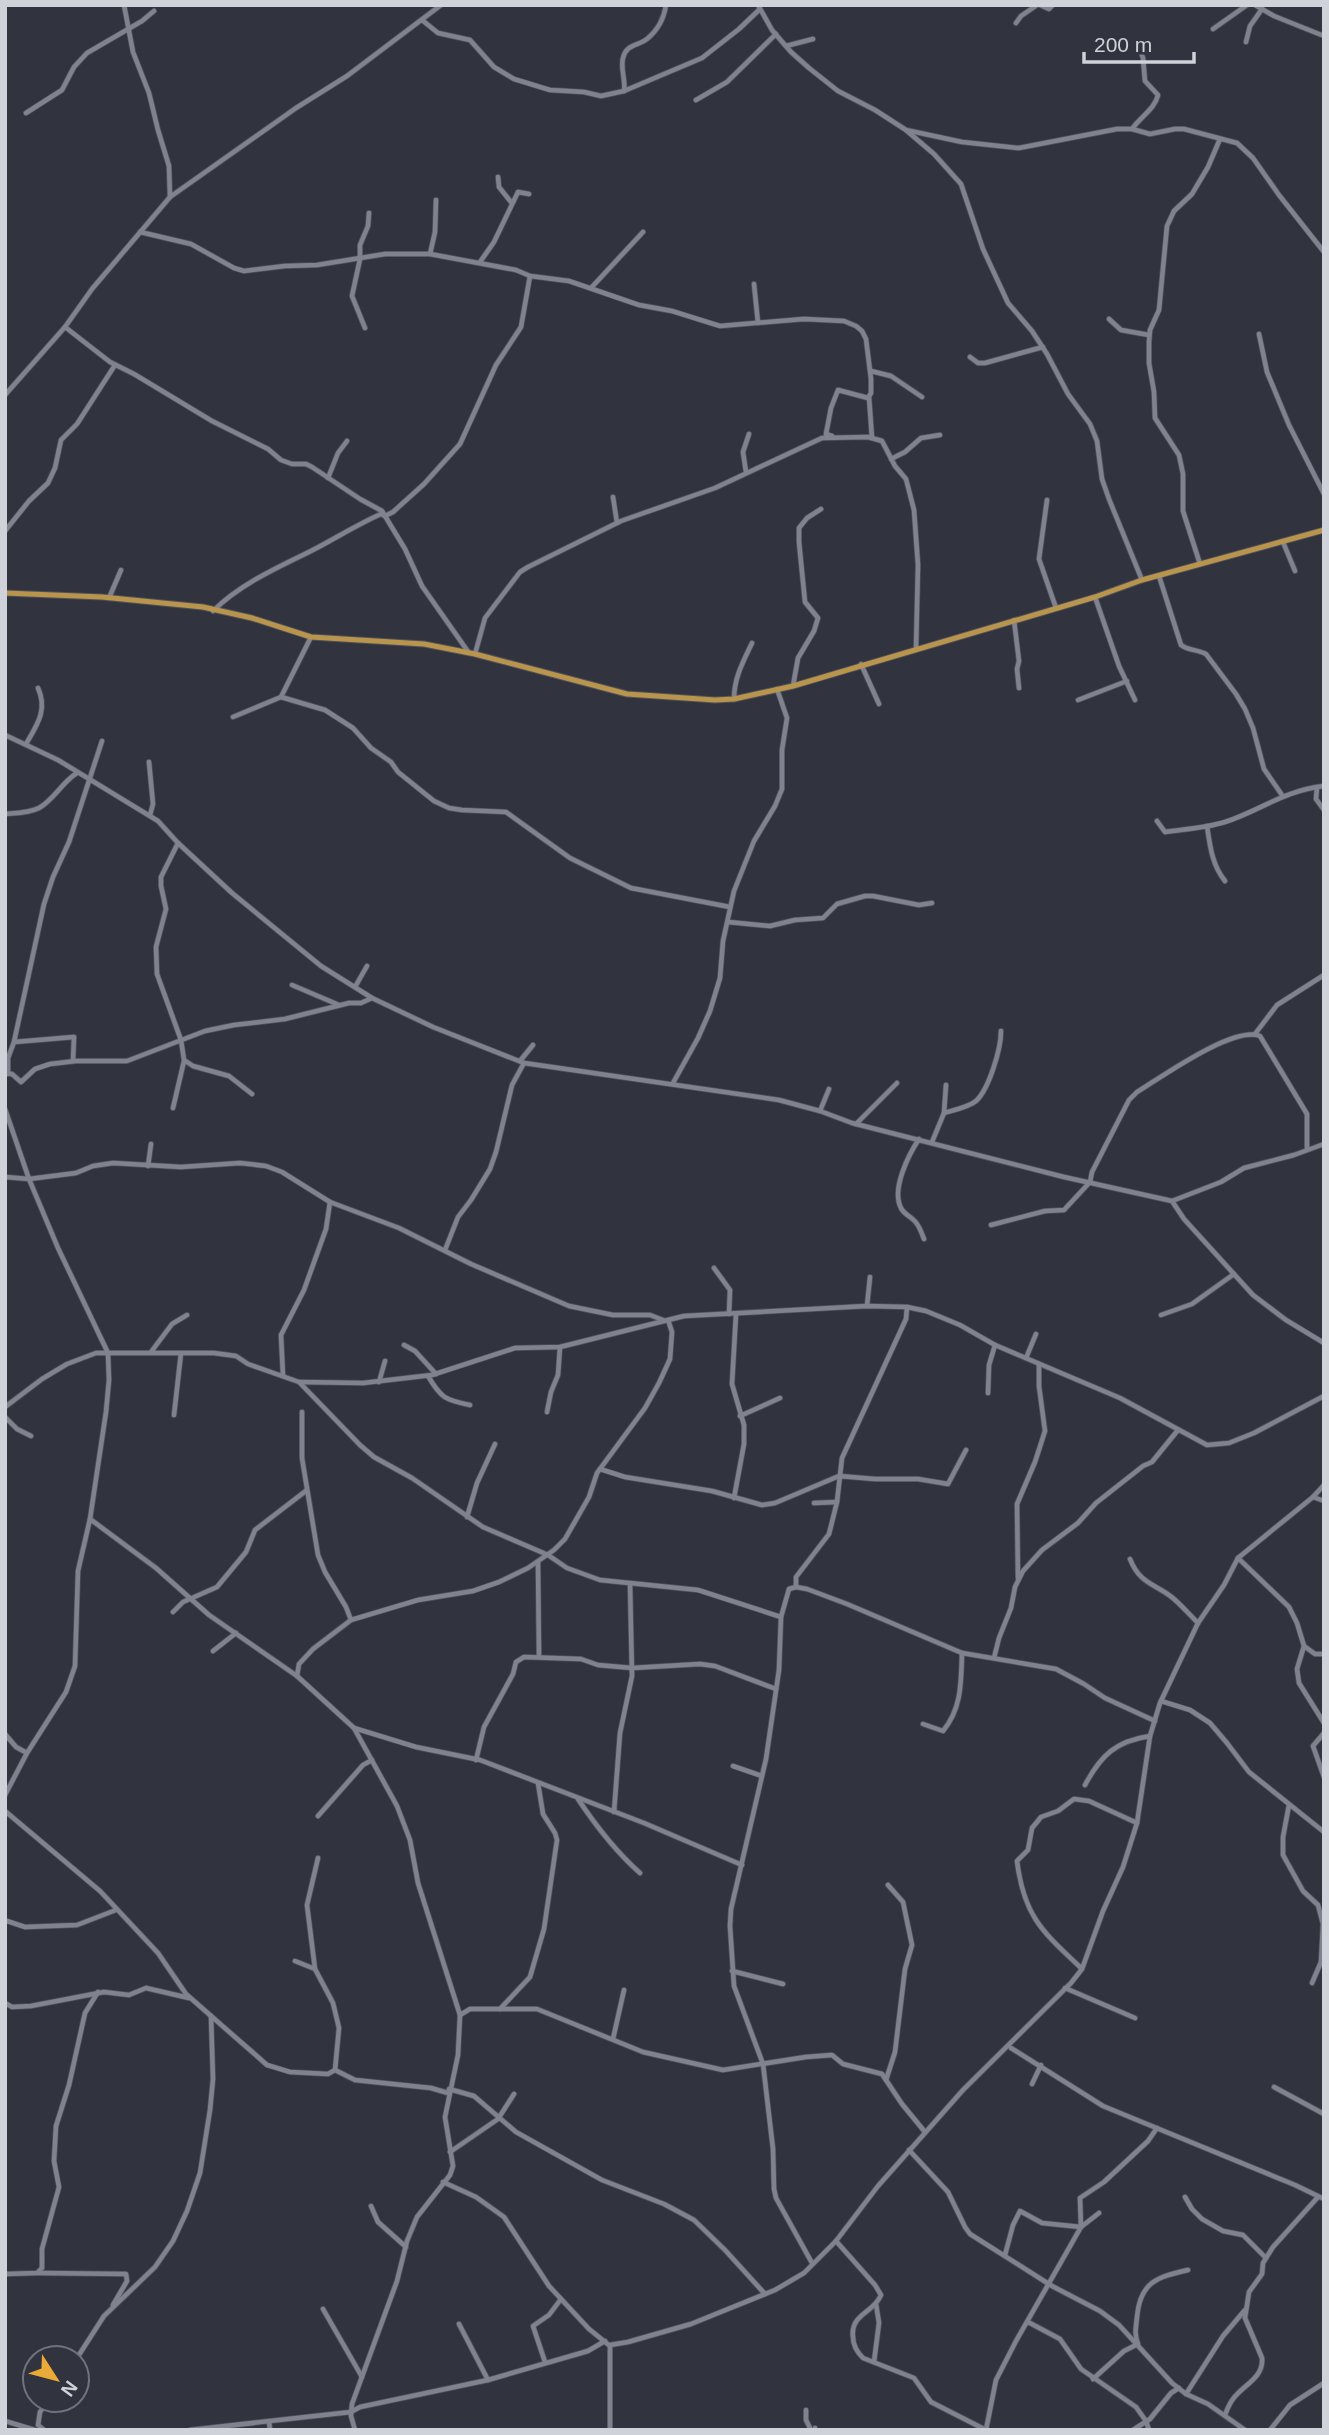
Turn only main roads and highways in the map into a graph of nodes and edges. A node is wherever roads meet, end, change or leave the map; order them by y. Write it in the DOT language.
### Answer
graph roads {
  1 [pos="1324,530"];
  2 [pos="5,593"];
  1 -- 2 [label="main road"];
}
